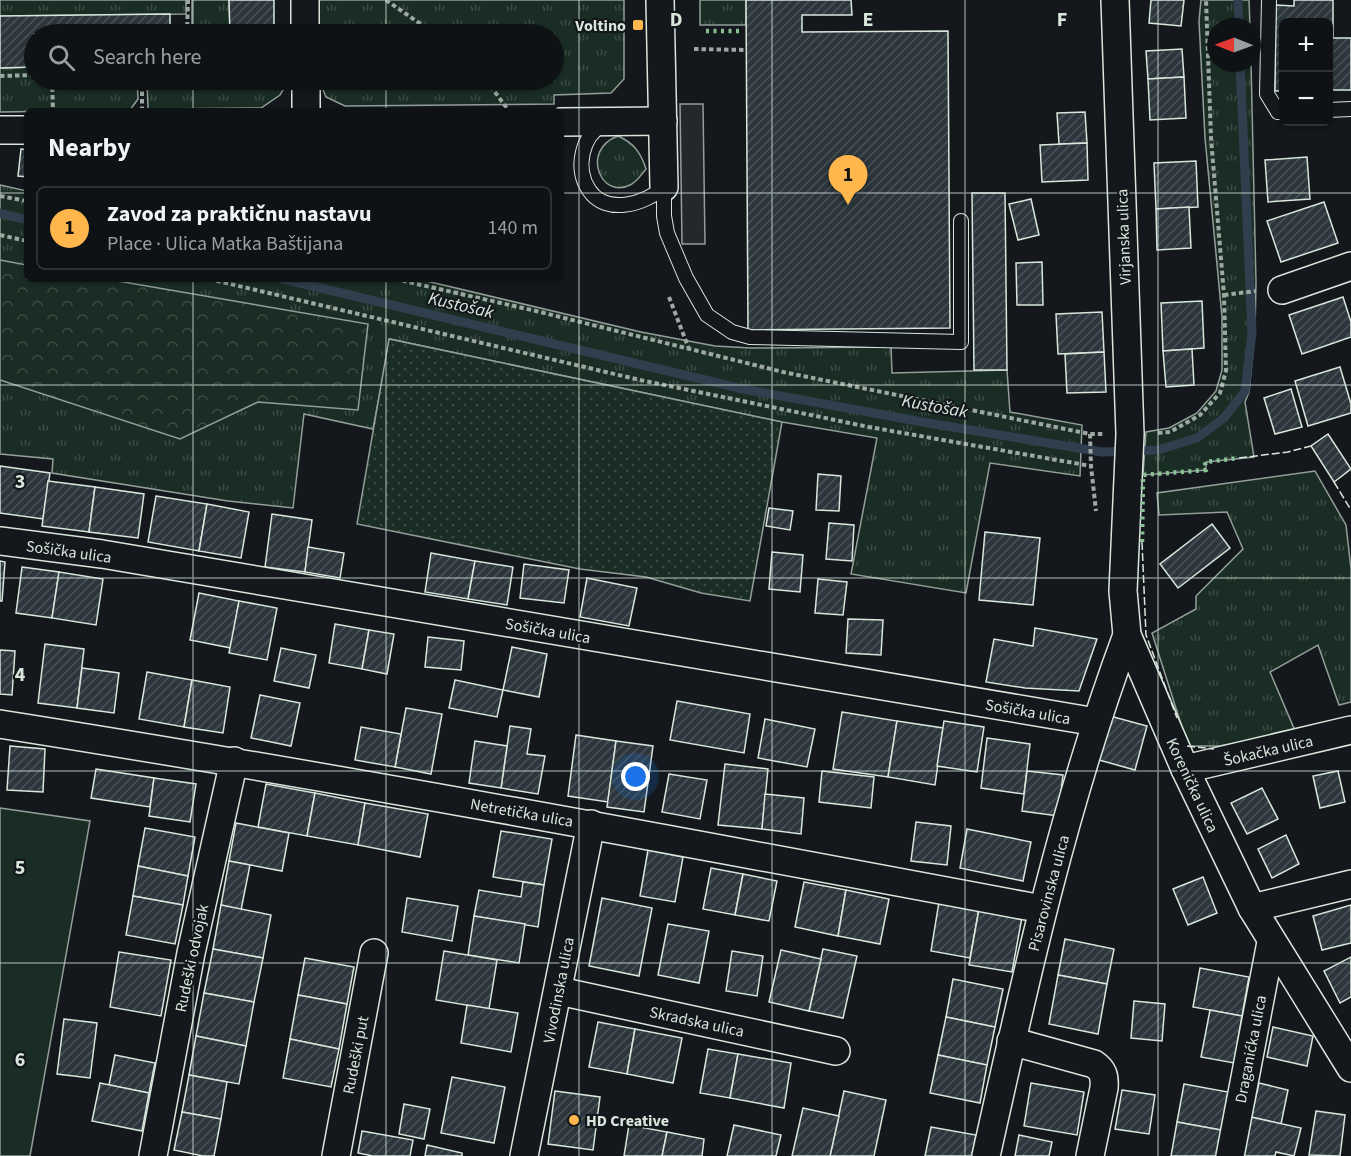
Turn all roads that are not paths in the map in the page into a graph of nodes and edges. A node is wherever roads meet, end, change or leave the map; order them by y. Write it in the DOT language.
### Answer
graph roads {
  1 [pos="305,0"];
  2 [pos="660,0"];
  3 [pos="1115,0"];
  4 [pos="1269,0"];
  5 [pos="305,24"];
  6 [pos="306,90"];
  7 [pos="306,108"];
  8 [pos="1351,108"];
  9 [pos="1333,110"];
  10 [pos="1279,112"];
  11 [pos="611,121"];
  12 [pos="663,121"];
  13 [pos="564,122"];
  14 [pos="0,130"];
  15 [pos="24,130"];
  16 [pos="664,187"];
  17 [pos="961,221"];
  18 [pos="1351,266"];
  19 [pos="1282,290"];
  20 [pos="1128,475"];
  21 [pos="0,541"];
  22 [pos="1127,635"];
  23 [pos="1096,722"];
  24 [pos="0,724"];
  25 [pos="1351,730"];
  26 [pos="234,761"];
  27 [pos="1185,769"];
  28 [pos="591,824"];
  29 [pos="1351,884"];
  30 [pos="1251,908"];
  31 [pos="1042,909"];
  32 [pos="1271,942"];
  33 [pos="374,953"];
  34 [pos="559,991"];
  35 [pos="1011,1041"];
  36 [pos="836,1052"];
  37 [pos="1351,1068"];
  38 [pos="153,1156"];
  39 [pos="336,1156"];
  40 [pos="524,1156"];
  41 [pos="986,1156"];
  42 [pos="1090,1156"];
  43 [pos="1230,1156"];
  1 -- 5 [label="street"];
  2 -- 12 [label="street"];
  3 -- 20 [label="street, Virjanska ulica"];
  4 -- 10 [label="lane"];
  6 -- 7 [label="street"];
  8 -- 9 [label="lane"];
  11 -- 12 [label="street"];
  11 -- 13 [label="street"];
  11 -- 16 [label="lane"];
  12 -- 16 [label="street"];
  14 -- 15 [label="street"];
  16 -- 17 [label="lane"];
  18 -- 19 [label="street"];
  20 -- 22 [label="street, Korenička ulica"];
  21 -- 23 [label="street, Sošička ulica"];
  22 -- 23 [label="street, Pisarovinska ulica"];
  22 -- 27 [label="street, Korenička ulica"];
  23 -- 31 [label="street, Pisarovinska ulica"];
  24 -- 26 [label="street, Netretička ulica"];
  25 -- 27 [label="street, Šokačka ulica"];
  26 -- 28 [label="street, Netretička ulica"];
  26 -- 38 [label="street, Rudeški odvojak"];
  27 -- 30 [label="street, Korenička ulica"];
  28 -- 31 [label="street, Netretička ulica"];
  28 -- 34 [label="street, Vivodinska ulica"];
  29 -- 30 [label="street"];
  30 -- 32 [label="street, Korenička ulica"];
  31 -- 35 [label="street, Pisarovinska ulica"];
  32 -- 37 [label="street, Korenička ulica"];
  32 -- 43 [label="street, Draganićka ulica"];
  33 -- 39 [label="street, Rudeški put"];
  34 -- 36 [label="street, Skradska ulica"];
  34 -- 40 [label="street, Vivodinska ulica"];
  35 -- 41 [label="street, Pisarovinska ulica"];
  35 -- 42 [label="street"];
}
